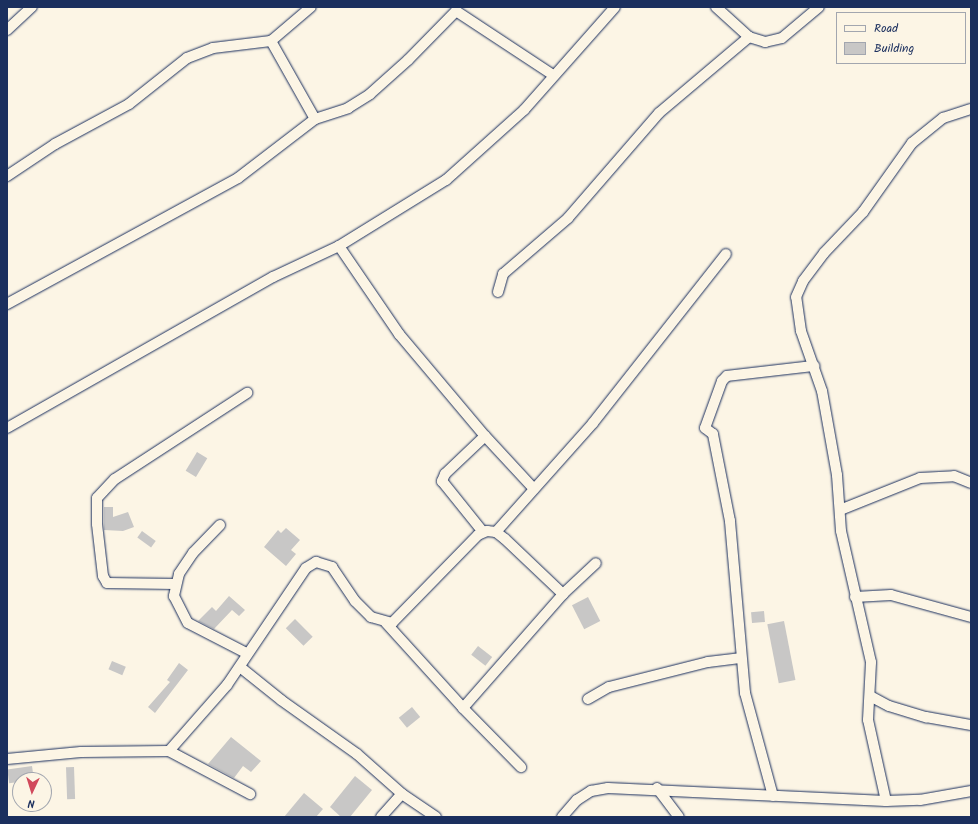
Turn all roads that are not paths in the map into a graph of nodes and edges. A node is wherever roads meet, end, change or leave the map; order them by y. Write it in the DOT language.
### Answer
graph roads {
  1 [pos="32,7"];
  2 [pos="311,7"];
  3 [pos="615,7"];
  4 [pos="716,7"];
  5 [pos="819,7"];
  6 [pos="453,9"];
  7 [pos="7,30"];
  8 [pos="750,37"];
  9 [pos="271,42"];
  10 [pos="553,75"];
  11 [pos="971,109"];
  12 [pos="315,119"];
  13 [pos="7,176"];
  14 [pos="339,246"];
  15 [pos="726,254"];
  16 [pos="498,292"];
  17 [pos="7,304"];
  18 [pos="814,366"];
  19 [pos="247,393"];
  20 [pos="7,428"];
  21 [pos="484,436"];
  22 [pos="971,483"];
  23 [pos="534,489"];
  24 [pos="840,510"];
  25 [pos="220,525"];
  26 [pos="483,532"];
  27 [pos="496,532"];
  28 [pos="596,563"];
  29 [pos="174,584"];
  30 [pos="563,594"];
  31 [pos="855,597"];
  32 [pos="971,617"];
  33 [pos="386,623"];
  34 [pos="246,653"];
  35 [pos="740,658"];
  36 [pos="240,667"];
  37 [pos="870,696"];
  38 [pos="588,699"];
  39 [pos="463,708"];
  40 [pos="971,725"];
  41 [pos="169,751"];
  42 [pos="7,759"];
  43 [pos="521,767"];
  44 [pos="657,788"];
  45 [pos="971,791"];
  46 [pos="250,794"];
  47 [pos="402,794"];
  48 [pos="773,796"];
  49 [pos="886,801"];
  50 [pos="381,817"];
  51 [pos="436,817"];
  52 [pos="562,817"];
  53 [pos="679,817"];
  1 -- 7 [label="street"];
  2 -- 9 [label="street"];
  3 -- 10 [label="street"];
  4 -- 8 [label="street"];
  5 -- 8 [label="street"];
  6 -- 10 [label="street"];
  6 -- 12 [label="street"];
  8 -- 16 [label="street"];
  9 -- 12 [label="street"];
  9 -- 13 [label="street"];
  10 -- 14 [label="street"];
  11 -- 18 [label="street"];
  12 -- 17 [label="street"];
  14 -- 20 [label="street"];
  14 -- 21 [label="street"];
  15 -- 23 [label="street"];
  18 -- 24 [label="street"];
  18 -- 35 [label="street"];
  19 -- 29 [label="street"];
  21 -- 23 [label="street"];
  21 -- 26 [label="street"];
  22 -- 24 [label="street"];
  23 -- 27 [label="street"];
  24 -- 31 [label="street"];
  25 -- 29 [label="street"];
  26 -- 27 [label="street"];
  26 -- 33 [label="street"];
  27 -- 30 [label="street"];
  28 -- 30 [label="street"];
  29 -- 34 [label="street"];
  30 -- 39 [label="street"];
  31 -- 32 [label="street"];
  31 -- 37 [label="street"];
  33 -- 34 [label="street"];
  33 -- 39 [label="street"];
  34 -- 36 [label="street"];
  35 -- 38 [label="street"];
  35 -- 48 [label="street"];
  36 -- 41 [label="street"];
  36 -- 47 [label="street"];
  37 -- 40 [label="street"];
  37 -- 49 [label="street"];
  39 -- 43 [label="street"];
  41 -- 42 [label="street"];
  41 -- 46 [label="street"];
  44 -- 48 [label="street"];
  44 -- 52 [label="street"];
  44 -- 53 [label="street"];
  45 -- 49 [label="street"];
  47 -- 50 [label="street"];
  47 -- 51 [label="street"];
  48 -- 49 [label="street"];
}
